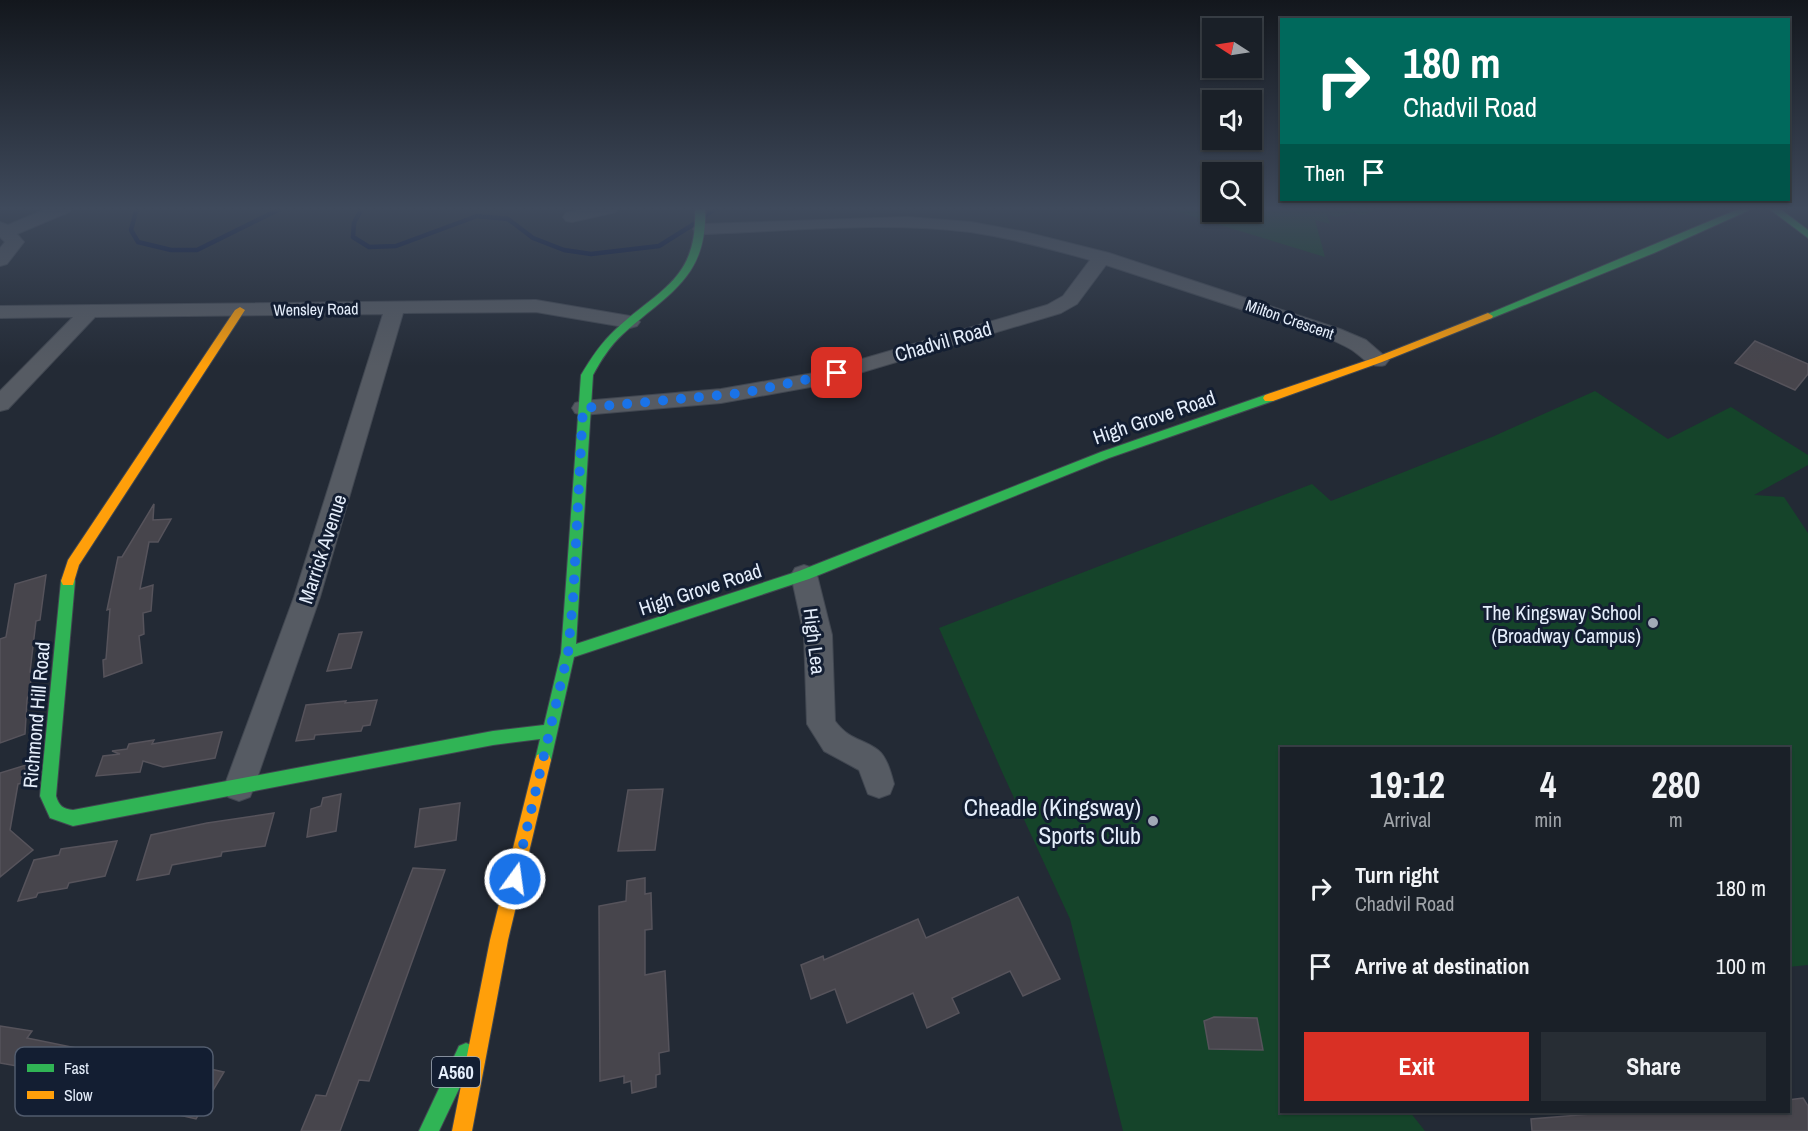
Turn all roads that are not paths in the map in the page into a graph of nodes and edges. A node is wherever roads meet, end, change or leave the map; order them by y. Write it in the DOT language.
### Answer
graph roads {
  1 [pos="691,261"];
  2 [pos="1099,261"];
  3 [pos="1114,261"];
  4 [pos="1627,261"];
  5 [pos="395,308"];
  6 [pos="240,310"];
  7 [pos="0,312"];
  8 [pos="90,312"];
  9 [pos="630,322"];
  10 [pos="1378,360"];
  11 [pos="0,404"];
  12 [pos="583,408"];
  13 [pos="804,575"];
  14 [pos="568,653"];
  15 [pos="548,731"];
  16 [pos="879,784"];
  17 [pos="239,787"];
  18 [pos="485,1014"];
  19 [pos="429,1131"];
  20 [pos="462,1131"];
  1 -- 9 [label="street, A560"];
  2 -- 12 [label="street, Chadvil Road"];
  3 -- 10 [label="street, Milton Crescent"];
  4 -- 10 [label="street, High Grove Road"];
  5 -- 6 [label="street, Wensley Road"];
  5 -- 9 [label="street, Wensley Road"];
  5 -- 17 [label="street, Marrick Avenue"];
  6 -- 8 [label="street, Wensley Road"];
  6 -- 17 [label="street, Richmond Hill Road"];
  7 -- 8 [label="street, Wensley Road"];
  8 -- 11 [label="street"];
  9 -- 12 [label="street, A560"];
  10 -- 13 [label="street, High Grove Road"];
  12 -- 14 [label="street, A560"];
  13 -- 14 [label="street, High Grove Road"];
  13 -- 16 [label="street, High Lea"];
  14 -- 15 [label="street, A560"];
  15 -- 17 [label="street, Richmond Hill Road"];
  15 -- 18 [label="street, A560"];
  18 -- 19 [label="street, A560"];
  18 -- 20 [label="street, A560"];
}
